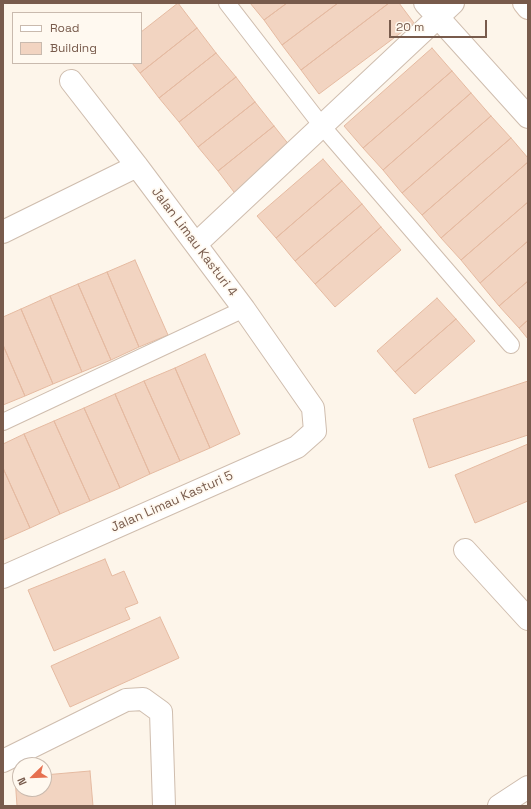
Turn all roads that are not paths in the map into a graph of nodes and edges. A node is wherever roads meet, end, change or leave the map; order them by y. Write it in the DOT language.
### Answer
graph roads {
  1 [pos="227,3"];
  2 [pos="453,3"];
  3 [pos="524,3"];
  4 [pos="528,8"];
  5 [pos="431,10"];
  6 [pos="71,81"];
  7 [pos="528,117"];
  8 [pos="322,126"];
  9 [pos="137,166"];
  10 [pos="3,232"];
  11 [pos="196,244"];
  12 [pos="244,309"];
  13 [pos="511,345"];
  14 [pos="313,408"];
  15 [pos="3,422"];
  16 [pos="465,550"];
  17 [pos="3,577"];
  18 [pos="528,619"];
  19 [pos="3,760"];
  20 [pos="528,787"];
  21 [pos="164,806"];
  22 [pos="499,806"];
  1 -- 8 [label="lane"];
  2 -- 5 [label="street"];
  3 -- 4 [label="street"];
  5 -- 7 [label="street"];
  5 -- 8 [label="street"];
  6 -- 9 [label="street, Jalan Limau Kasturi 4"];
  8 -- 11 [label="street"];
  8 -- 13 [label="lane"];
  9 -- 10 [label="street"];
  9 -- 11 [label="street, Jalan Limau Kasturi 4"];
  11 -- 12 [label="street, Jalan Limau Kasturi 4"];
  12 -- 14 [label="street, Jalan Limau Kasturi 4"];
  12 -- 15 [label="lane"];
  14 -- 17 [label="street, Jalan Limau Kasturi 5"];
  16 -- 18 [label="street"];
  19 -- 21 [label="street"];
  20 -- 22 [label="street"];
}
